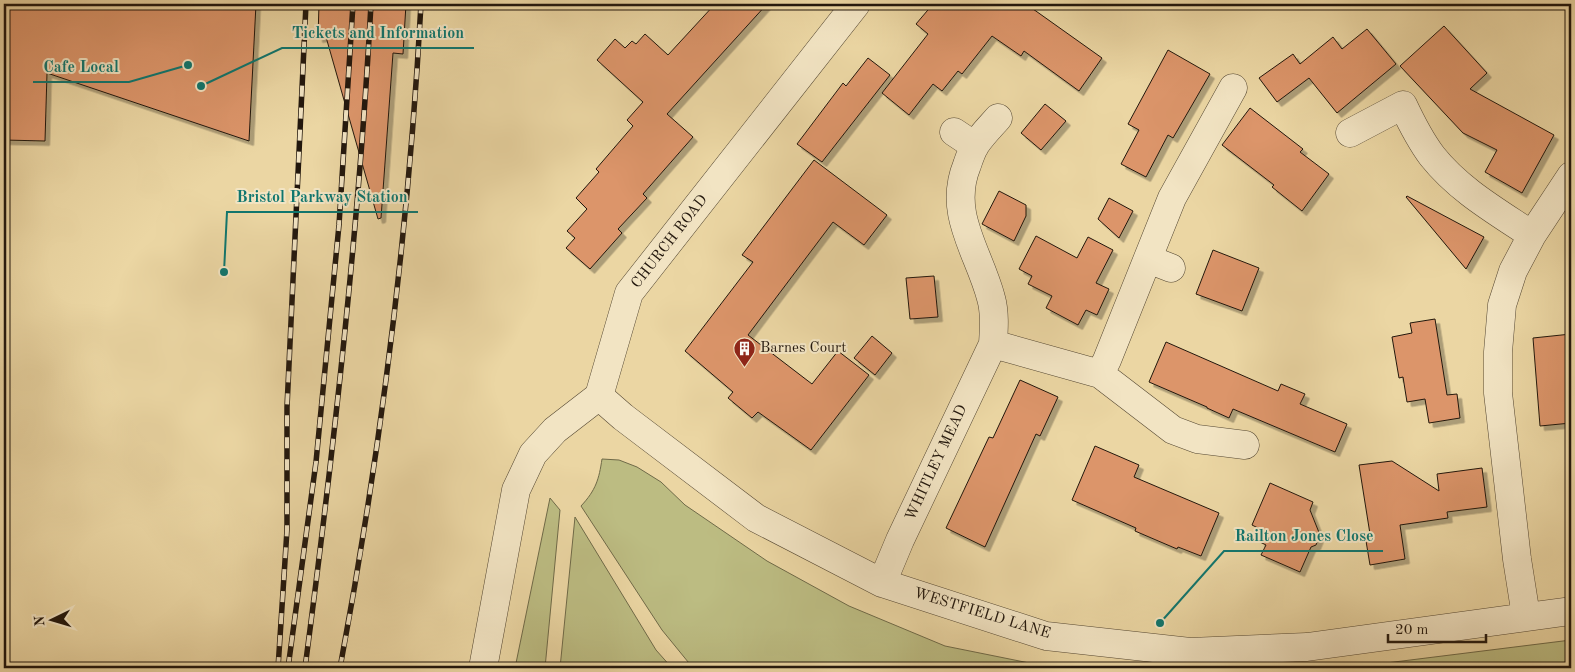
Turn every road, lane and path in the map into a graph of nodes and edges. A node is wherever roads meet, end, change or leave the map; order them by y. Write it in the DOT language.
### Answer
graph roads {
  1 [pos="856,4"];
  2 [pos="1233,88"];
  3 [pos="998,118"];
  4 [pos="1350,133"];
  5 [pos="1571,176"];
  6 [pos="1532,235"];
  7 [pos="993,344"];
  8 [pos="1100,374"];
  9 [pos="599,396"];
  10 [pos="1245,445"];
  11 [pos="882,583"];
  12 [pos="1571,611"];
  13 [pos="1526,616"];
  14 [pos="483,668"];
  1 -- 9 [label="street, CHURCH ROAD"];
  2 -- 8 [label="street"];
  3 -- 7 [label="street, WHITLEY MEAD"];
  4 -- 6 [label="street"];
  5 -- 6 [label="street"];
  6 -- 13 [label="street"];
  7 -- 8 [label="street"];
  7 -- 11 [label="street, WHITLEY MEAD"];
  8 -- 10 [label="street"];
  9 -- 11 [label="street, WESTFIELD LANE"];
  9 -- 14 [label="street"];
  11 -- 13 [label="street, WESTFIELD LANE"];
  12 -- 13 [label="street, WESTFIELD LANE"];
}
